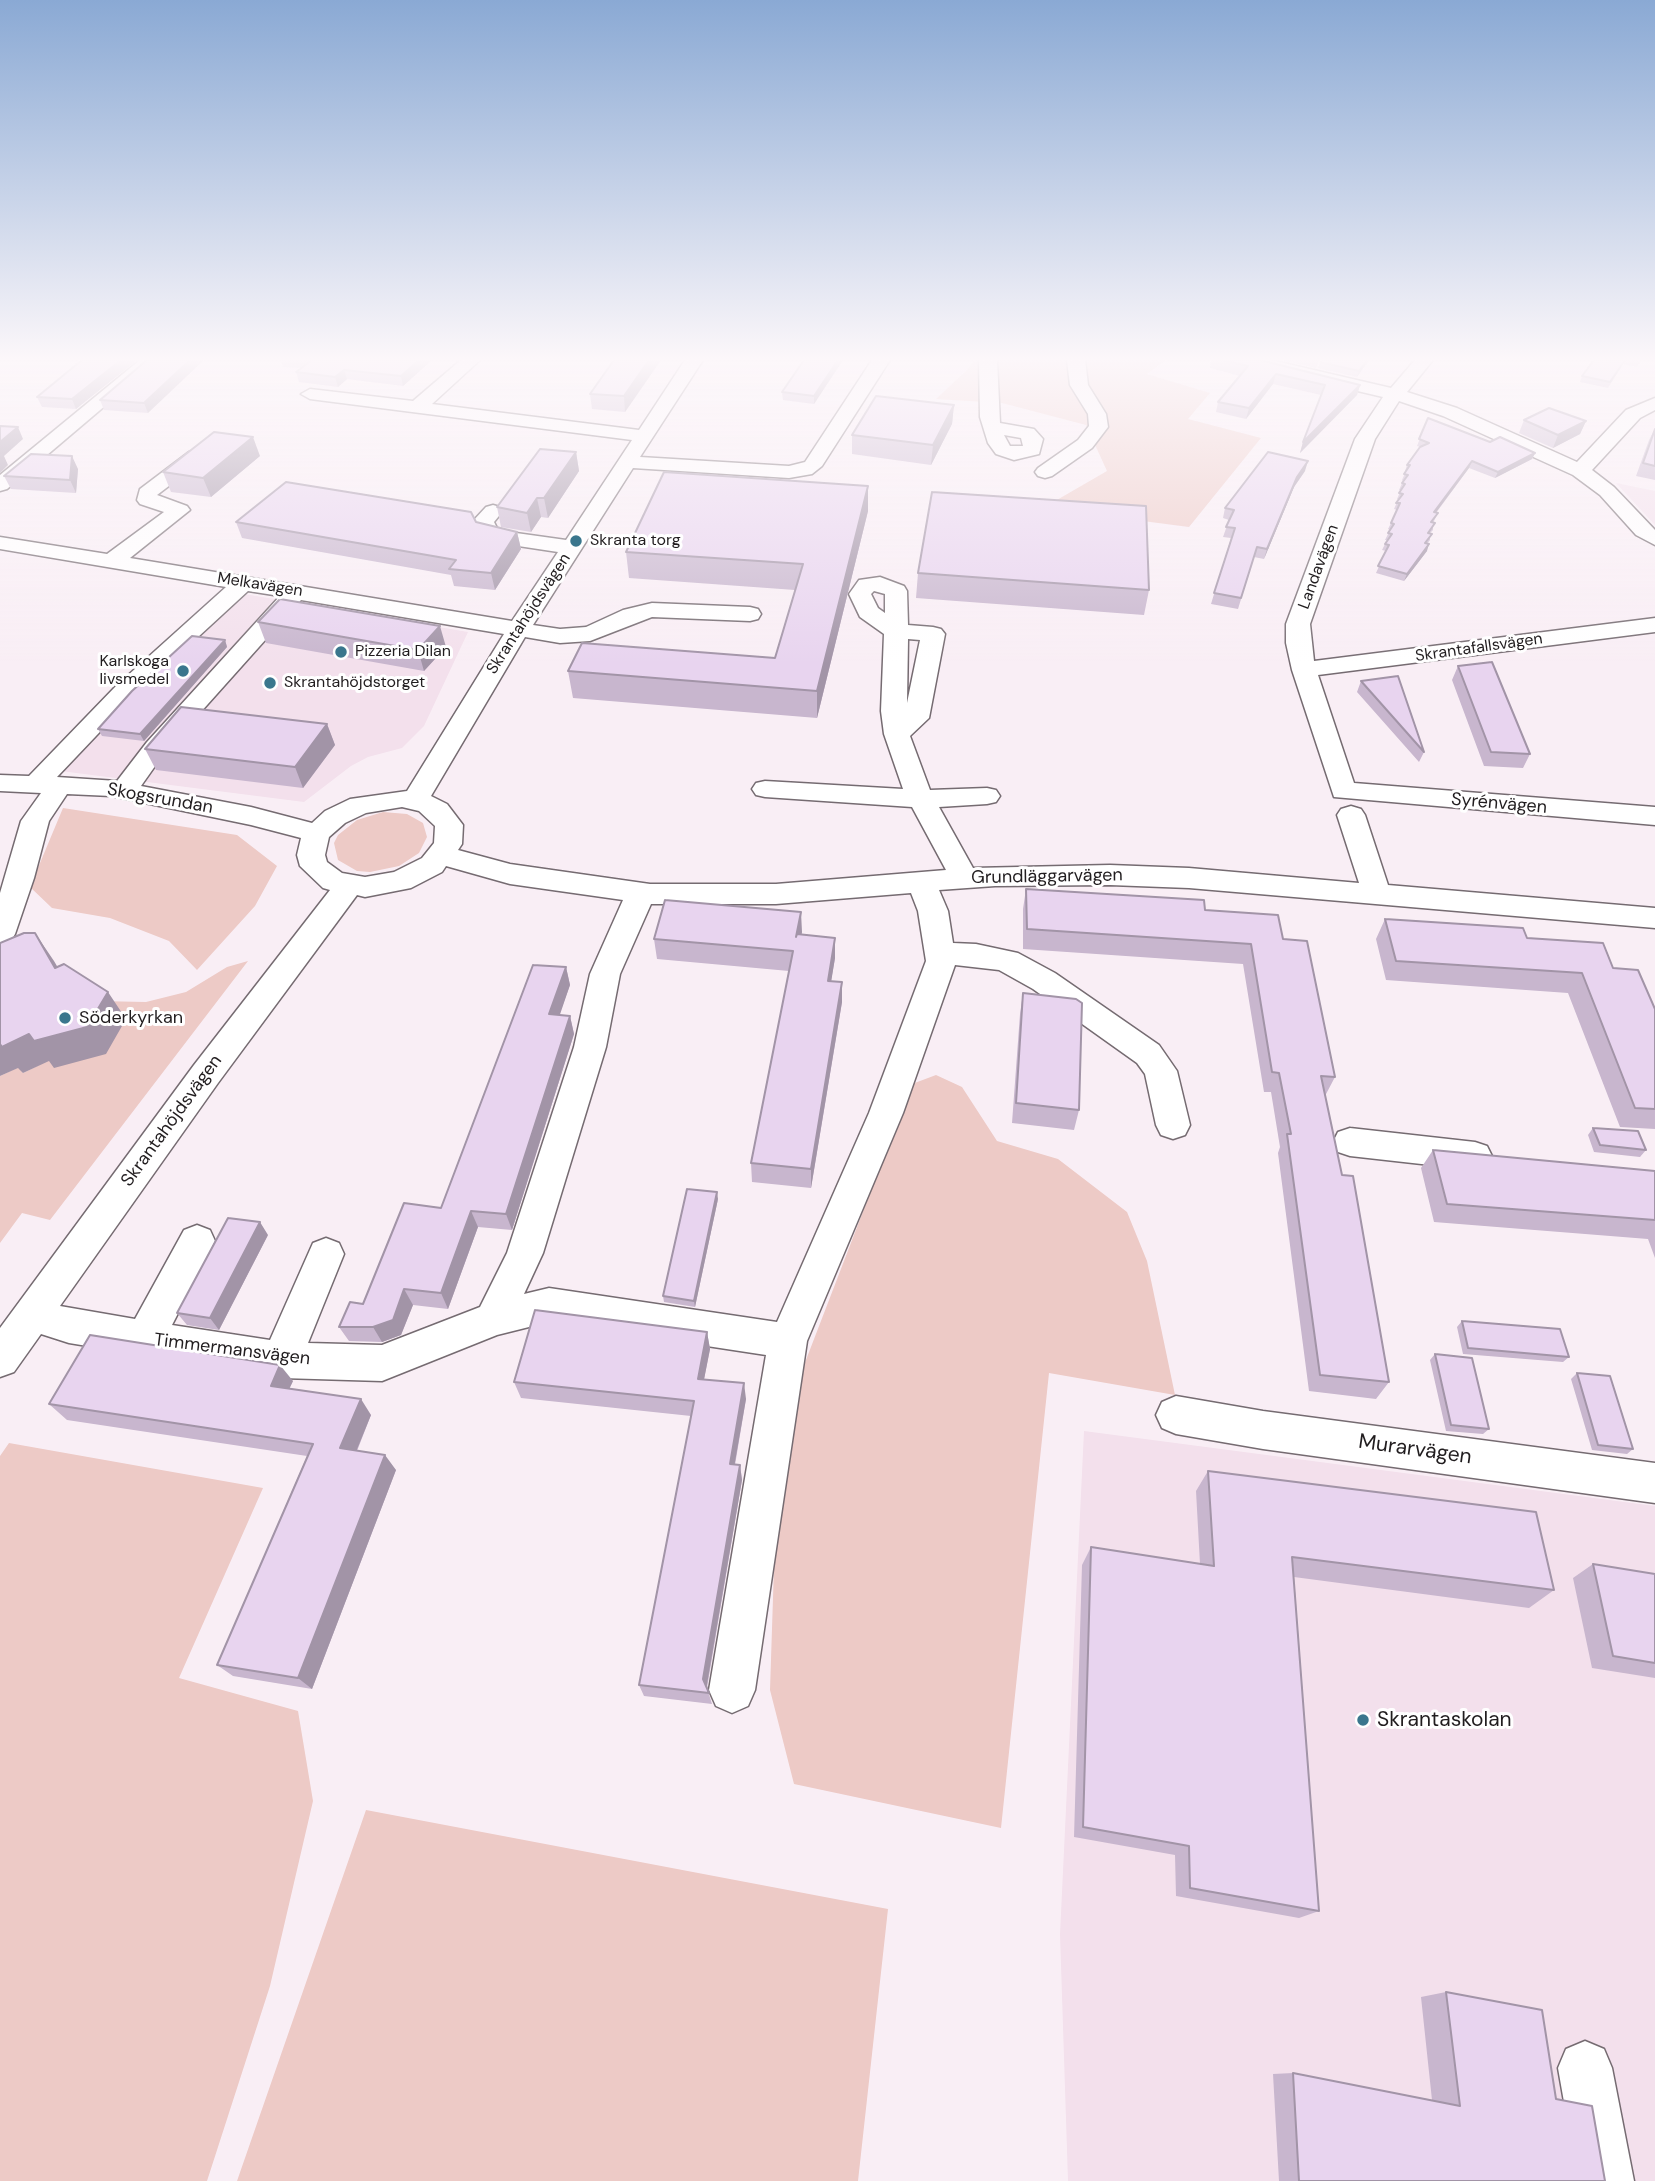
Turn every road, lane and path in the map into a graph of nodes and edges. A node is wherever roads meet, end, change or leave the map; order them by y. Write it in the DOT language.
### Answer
graph roads {
  1 [pos="28,462"];
  2 [pos="188,462"];
  3 [pos="628,462"];
  4 [pos="815,462"];
  5 [pos="1060,462"];
  6 [pos="1357,462"];
  7 [pos="1559,462"];
  8 [pos="1589,462"];
  9 [pos="1580,471"];
  10 [pos="1045,472"];
  11 [pos="0,485"];
  12 [pos="493,511"];
  13 [pos="1655,540"];
  14 [pos="0,542"];
  15 [pos="572,547"];
  16 [pos="112,561"];
  17 [pos="244,583"];
  18 [pos="297,591"];
  19 [pos="750,614"];
  20 [pos="1655,625"];
  21 [pos="519,628"];
  22 [pos="1304,670"];
  23 [pos="897,734"];
  24 [pos="0,783"];
  25 [pos="48,785"];
  26 [pos="765,789"];
  27 [pos="124,790"];
  28 [pos="987,796"];
  29 [pos="921,799"];
  30 [pos="415,800"];
  31 [pos="1347,803"];
  32 [pos="1655,816"];
  33 [pos="317,833"];
  34 [pos="442,854"];
  35 [pos="965,878"];
  36 [pos="922,883"];
  37 [pos="348,886"];
  38 [pos="641,893"];
  39 [pos="1377,895"];
  40 [pos="1655,918"];
  41 [pos="0,934"];
  42 [pos="940,953"];
  43 [pos="1173,1125"];
  44 [pos="1350,1142"];
  45 [pos="1502,1158"];
  46 [pos="197,1241"];
  47 [pos="326,1254"];
  48 [pos="33,1314"];
  49 [pos="494,1319"];
  50 [pos="145,1339"];
  51 [pos="788,1341"];
  52 [pos="0,1359"];
  53 [pos="281,1360"];
  54 [pos="1176,1415"];
  55 [pos="1655,1483"];
  56 [pos="732,1690"];
  57 [pos="1585,2068"];
  58 [pos="1606,2181"];
  1 -- 11 [label="street"];
  2 -- 16 [label="street"];
  3 -- 4 [label="street"];
  3 -- 15 [label="street, Skrantahöjdsvägen"];
  5 -- 10 [label="street"];
  6 -- 22 [label="street, Landavägen"];
  7 -- 9 [label="street"];
  8 -- 9 [label="street"];
  9 -- 13 [label="street"];
  12 -- 15 [label="street"];
  14 -- 16 [label="street, Melkavägen"];
  15 -- 21 [label="street, Skrantahöjdsvägen"];
  16 -- 17 [label="street, Melkavägen"];
  17 -- 18 [label="street, Melkavägen"];
  17 -- 25 [label="street"];
  18 -- 21 [label="street, Melkavägen"];
  18 -- 27 [label="street"];
  19 -- 21 [label="street, Melkavägen"];
  20 -- 22 [label="street, Skrantafallsvägen"];
  21 -- 30 [label="street, Skrantahöjdsvägen"];
  22 -- 31 [label="street, Landavägen"];
  23 -- 23 [label="street"];
  23 -- 29 [label="street"];
  24 -- 25 [label="street, Skogsrundan"];
  25 -- 27 [label="street, Skogsrundan"];
  25 -- 41 [label="street"];
  26 -- 29 [label="street"];
  27 -- 33 [label="street, Skogsrundan"];
  28 -- 29 [label="street"];
  29 -- 35 [label="street"];
  30 -- 33 [label="street"];
  30 -- 34 [label="street"];
  31 -- 32 [label="street, Syrénvägen"];
  31 -- 39 [label="street, Landavägen"];
  33 -- 37 [label="street"];
  34 -- 37 [label="street"];
  34 -- 38 [label="street, Grundläggarvägen"];
  35 -- 36 [label="street, Grundläggarvägen"];
  35 -- 39 [label="street, Grundläggarvägen"];
  36 -- 38 [label="street, Grundläggarvägen"];
  36 -- 42 [label="street"];
  37 -- 48 [label="street, Skrantahöjdsvägen"];
  38 -- 49 [label="street"];
  39 -- 40 [label="street, Grundläggarvägen"];
  42 -- 43 [label="street"];
  42 -- 51 [label="street"];
  44 -- 45 [label="street"];
  46 -- 50 [label="street"];
  47 -- 53 [label="street"];
  48 -- 50 [label="street, Timmermansvägen"];
  48 -- 52 [label="street, Skrantahöjdsvägen"];
  49 -- 51 [label="street, Timmermansvägen"];
  49 -- 53 [label="street, Timmermansvägen"];
  50 -- 53 [label="street, Timmermansvägen"];
  51 -- 56 [label="street"];
  54 -- 55 [label="street, Murarvägen"];
  57 -- 58 [label="street"];
}
